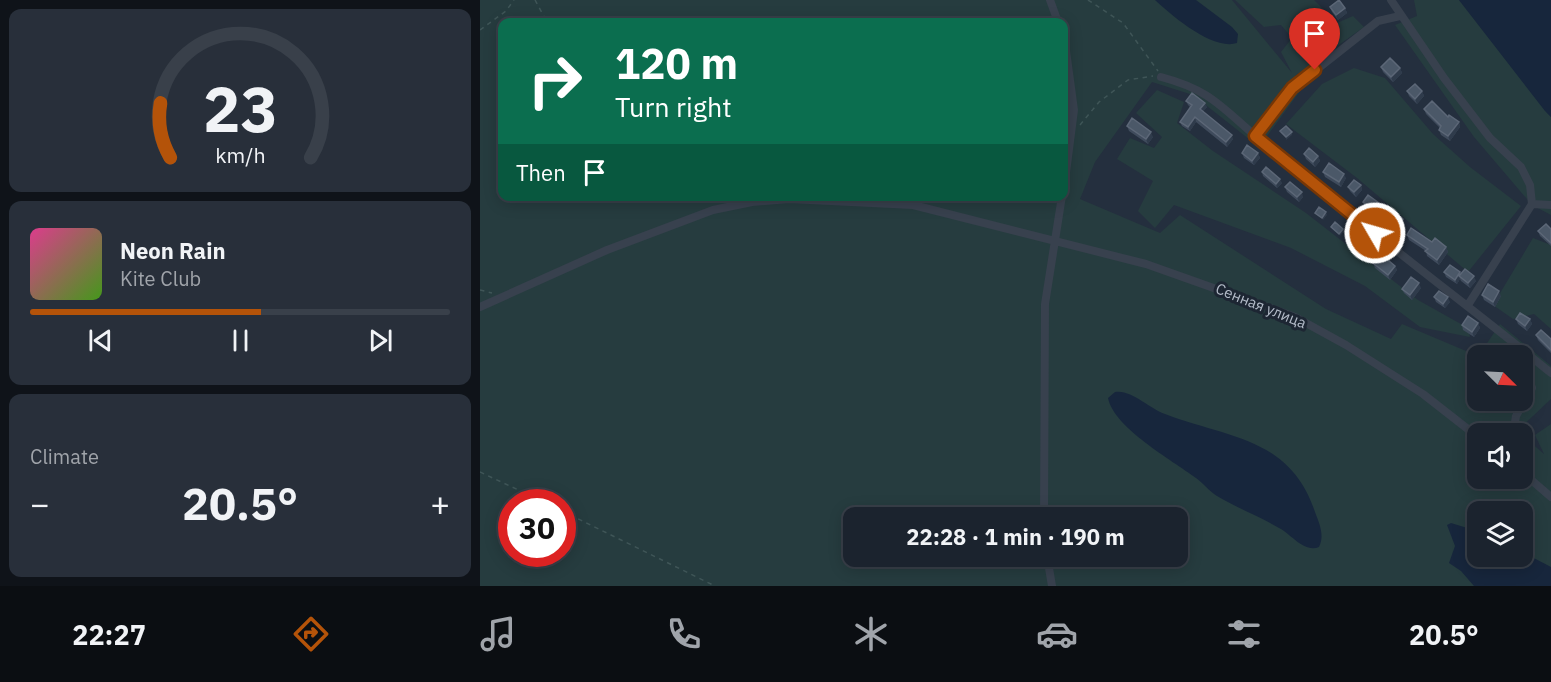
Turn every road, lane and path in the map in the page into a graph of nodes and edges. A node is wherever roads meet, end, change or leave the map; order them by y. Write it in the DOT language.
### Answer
graph roads {
  1 [pos="514,0"];
  2 [pos="535,0"];
  3 [pos="1050,0"];
  4 [pos="1088,0"];
  5 [pos="1391,0"];
  6 [pos="1400,16"];
  7 [pos="545,18"];
  8 [pos="1057,18"];
  9 [pos="480,30"];
  10 [pos="1068,66"];
  11 [pos="1161,77"];
  12 [pos="1255,136"];
  13 [pos="1070,137"];
  14 [pos="1068,154"];
  15 [pos="764,201"];
  16 [pos="830,201"];
  17 [pos="1061,201"];
  18 [pos="1532,204"];
  19 [pos="1551,205"];
  20 [pos="1054,239"];
  21 [pos="480,290"];
  22 [pos="502,296"];
  23 [pos="1468,305"];
  24 [pos="480,307"];
  25 [pos="1514,345"];
  26 [pos="1533,360"];
  27 [pos="1551,373"];
  28 [pos="1467,428"];
  29 [pos="480,472"];
  30 [pos="1533,481"];
  31 [pos="516,489"];
  32 [pos="1551,497"];
  33 [pos="1044,507"];
  34 [pos="576,518"];
  35 [pos="1049,567"];
  36 [pos="715,586"];
  37 [pos="1052,586"];
  1 -- 9 [label="path"];
  2 -- 7 [label="path"];
  3 -- 8 [label="street"];
  4 -- 11 [label="path"];
  5 -- 6 [label="street"];
  6 -- 12 [label="street"];
  6 -- 18 [label="street"];
  10 -- 13 [label="street"];
  11 -- 12 [label="street"];
  11 -- 13 [label="path"];
  12 -- 23 [label="street"];
  13 -- 14 [label="street"];
  15 -- 22 [label="street, Сенная улица"];
  16 -- 20 [label="street, Сенная улица"];
  17 -- 20 [label="street"];
  18 -- 19 [label="street"];
  18 -- 23 [label="street"];
  20 -- 28 [label="street, Сенная улица"];
  20 -- 33 [label="street"];
  21 -- 22 [label="path"];
  22 -- 24 [label="street, Сенная улица"];
  23 -- 25 [label="street"];
  26 -- 27 [label="street"];
  29 -- 31 [label="path"];
  30 -- 32 [label="street"];
  34 -- 36 [label="path"];
  35 -- 37 [label="street"];
}
